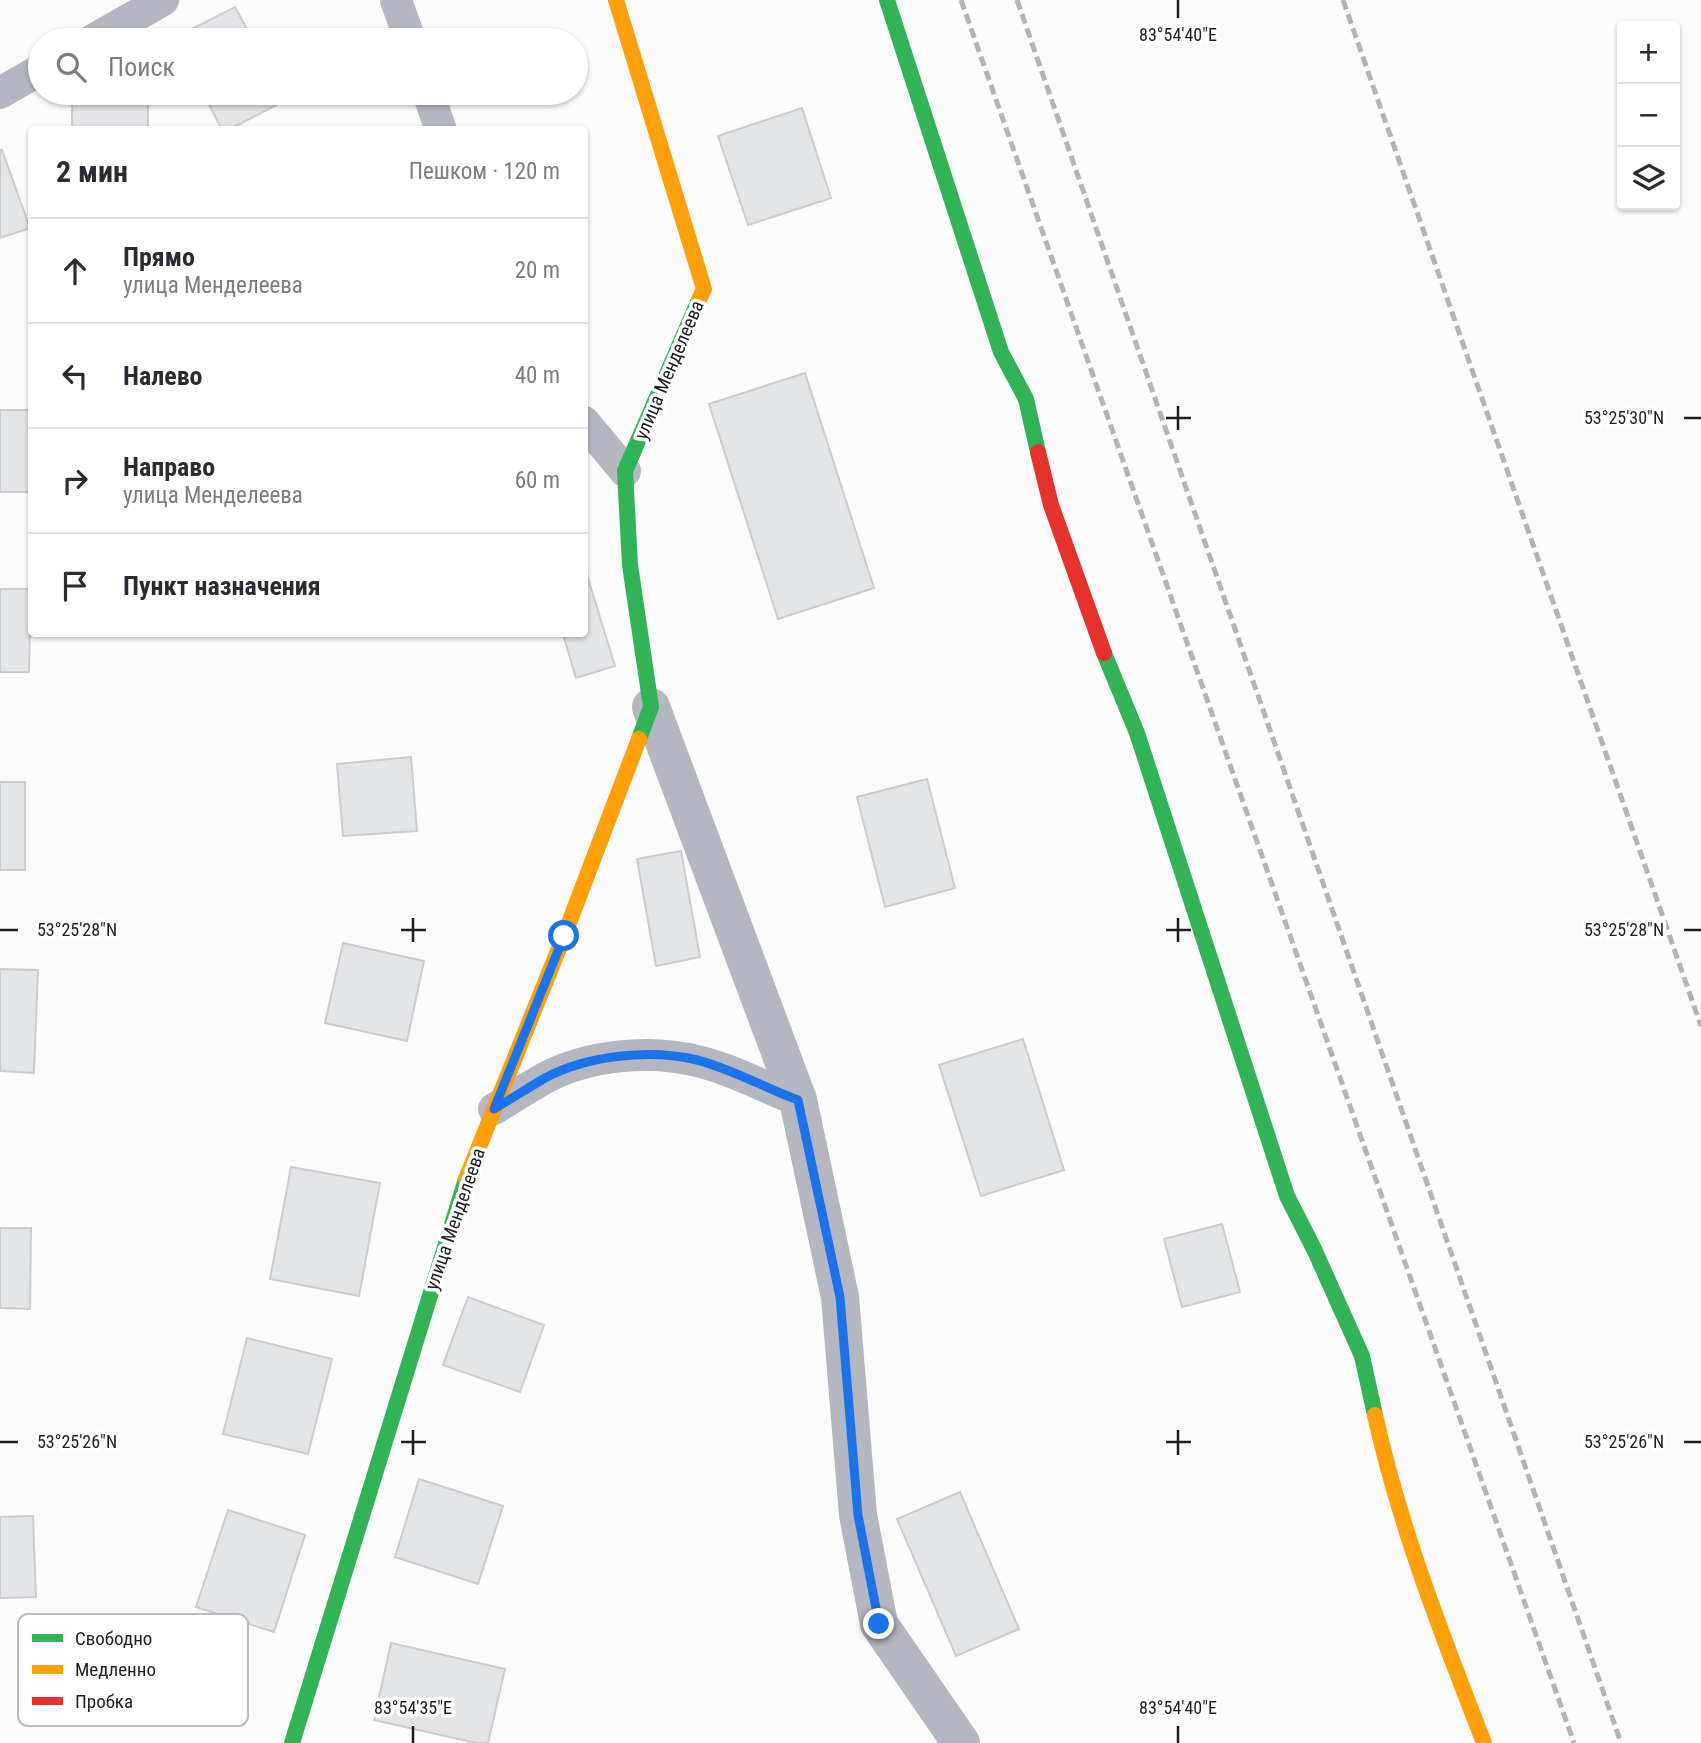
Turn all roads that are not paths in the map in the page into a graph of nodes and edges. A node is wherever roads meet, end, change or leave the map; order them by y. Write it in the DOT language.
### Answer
graph roads {
  1 [pos="163,0"];
  2 [pos="396,0"];
  3 [pos="616,0"];
  4 [pos="887,0"];
  5 [pos="114,28"];
  6 [pos="406,28"];
  7 [pos="28,77"];
  8 [pos="0,93"];
  9 [pos="432,105"];
  10 [pos="440,126"];
  11 [pos="588,427"];
  12 [pos="625,471"];
  13 [pos="651,707"];
  14 [pos="798,1100"];
  15 [pos="494,1109"];
  16 [pos="292,1743"];
  17 [pos="961,1743"];
  18 [pos="1483,1743"];
  1 -- 5 [label="lane"];
  2 -- 6 [label="lane"];
  3 -- 12 [label="street, улица Менделеева"];
  4 -- 18 [label="street"];
  7 -- 8 [label="lane"];
  9 -- 10 [label="lane"];
  11 -- 12 [label="lane"];
  12 -- 13 [label="street, улица Менделеева"];
  13 -- 14 [label="street, улица Менделеева"];
  13 -- 15 [label="street, улица Менделеева"];
  14 -- 15 [label="lane"];
  14 -- 17 [label="street, улица Менделеева"];
  15 -- 16 [label="street, улица Менделеева"];
}
